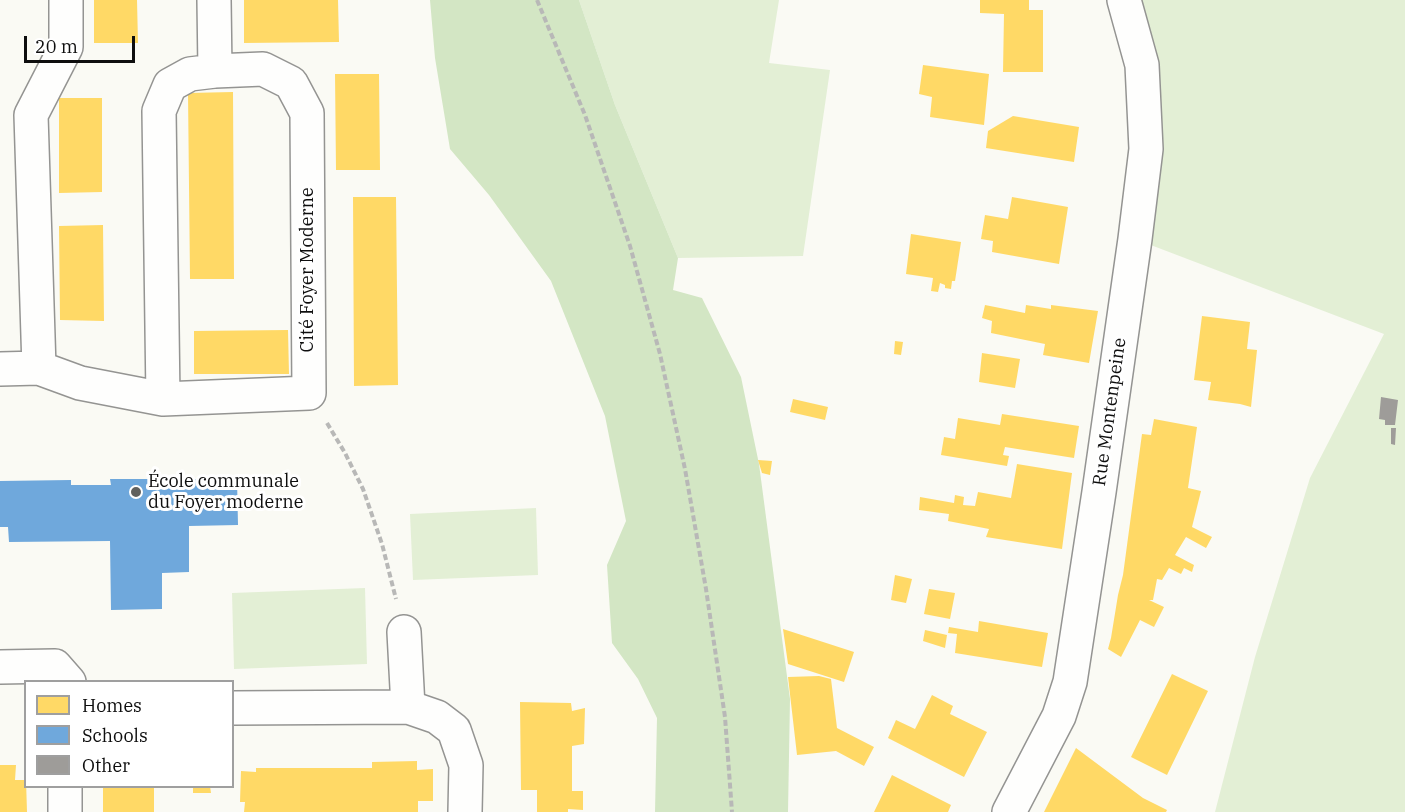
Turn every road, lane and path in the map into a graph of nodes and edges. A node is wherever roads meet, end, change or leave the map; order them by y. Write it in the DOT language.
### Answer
graph roads {
  1 [pos="66,0"];
  2 [pos="214,0"];
  3 [pos="537,0"];
  4 [pos="1124,0"];
  5 [pos="215,71"];
  6 [pos="39,368"];
  7 [pos="0,369"];
  8 [pos="309,393"];
  9 [pos="163,399"];
  10 [pos="404,632"];
  11 [pos="0,666"];
  12 [pos="68,680"];
  13 [pos="408,707"];
  14 [pos="234,708"];
  15 [pos="65,788"];
  16 [pos="65,812"];
  17 [pos="465,812"];
  18 [pos="732,812"];
  19 [pos="1009,812"];
  1 -- 6 [label="street"];
  2 -- 5 [label="street"];
  3 -- 18 [label="path"];
  4 -- 19 [label="street, Rue Montenpeine"];
  5 -- 8 [label="street, Cité Foyer Moderne"];
  5 -- 9 [label="street, Cité Foyer Moderne"];
  6 -- 7 [label="street"];
  6 -- 9 [label="street"];
  8 -- 9 [label="street"];
  8 -- 10 [label="path"];
  10 -- 13 [label="street"];
  11 -- 12 [label="street"];
  13 -- 14 [label="street"];
  13 -- 17 [label="street"];
  15 -- 16 [label="street"];
}
